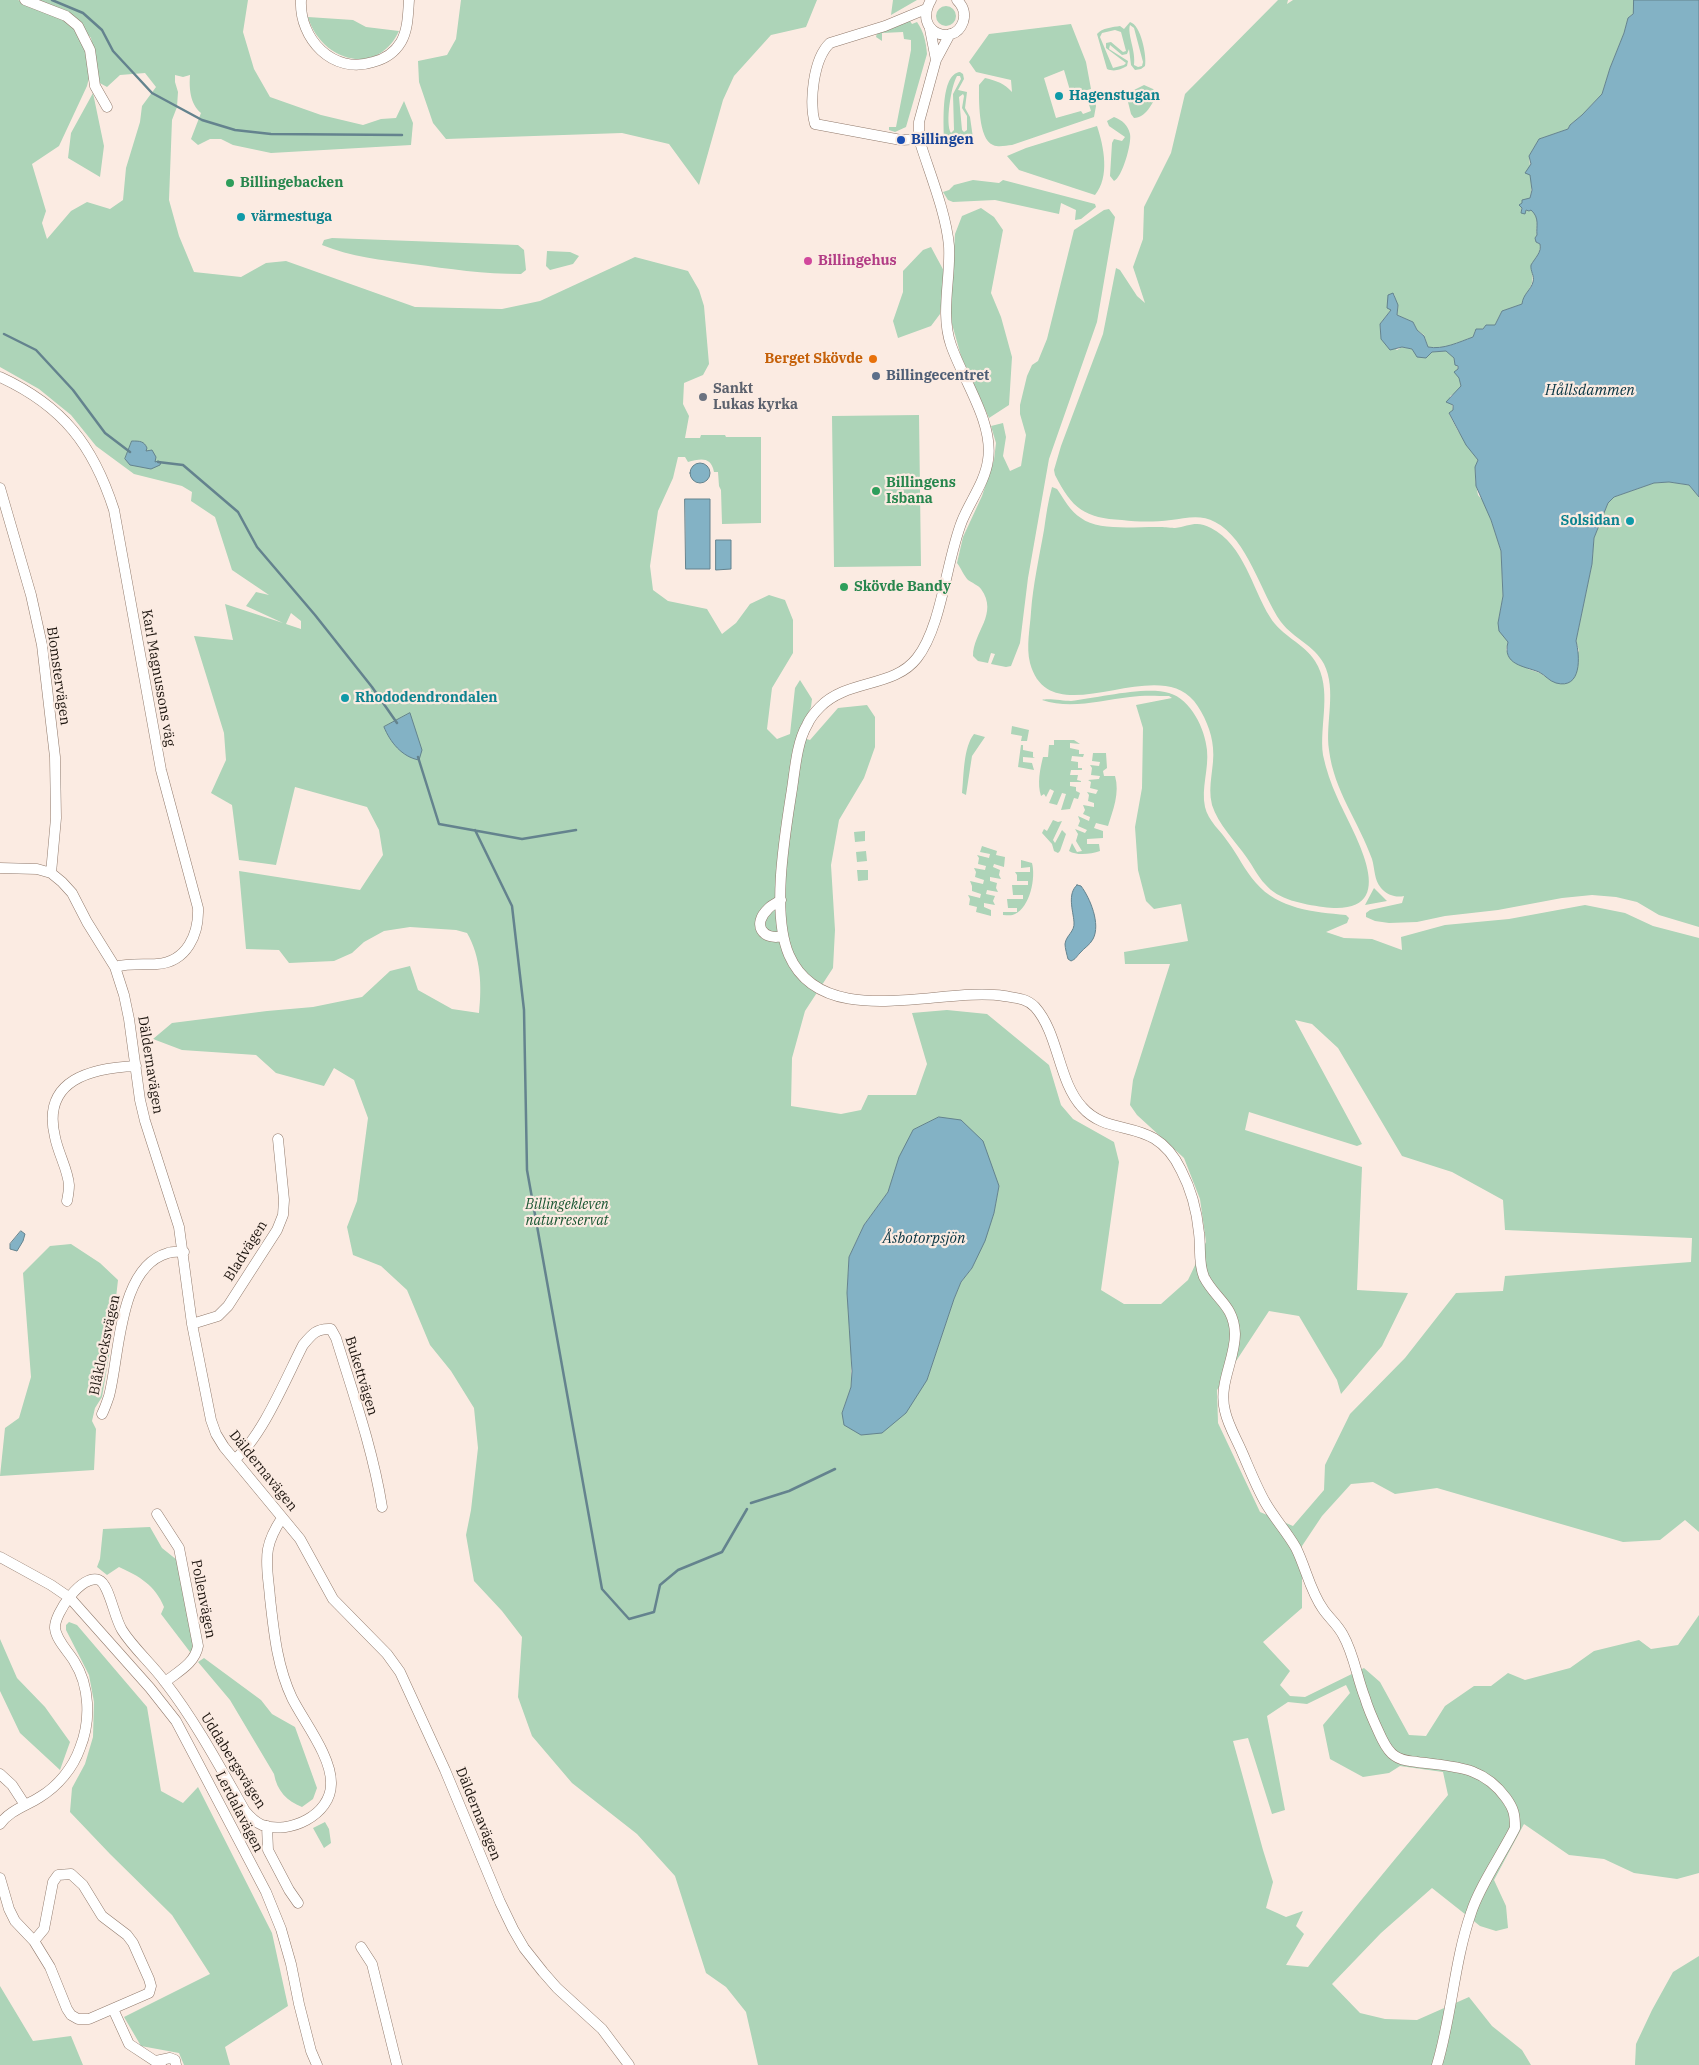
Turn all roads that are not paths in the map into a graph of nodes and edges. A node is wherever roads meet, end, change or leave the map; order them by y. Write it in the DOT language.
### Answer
graph roads {
  1 [pos="26,0"];
  2 [pos="301,0"];
  3 [pos="409,0"];
  4 [pos="957,0"];
  5 [pos="930,3"];
  6 [pos="930,29"];
  7 [pos="950,34"];
  8 [pos="936,60"];
  9 [pos="107,108"];
  10 [pos="919,139"];
  11 [pos="0,377"];
  12 [pos="0,488"];
  13 [pos="0,868"];
  14 [pos="50,873"];
  15 [pos="781,900"];
  16 [pos="783,936"];
  17 [pos="115,967"];
  18 [pos="136,1066"];
  19 [pos="278,1139"];
  20 [pos="67,1201"];
  21 [pos="184,1252"];
  22 [pos="192,1324"];
  23 [pos="102,1414"];
  24 [pos="235,1459"];
  25 [pos="382,1507"];
  26 [pos="157,1514"];
  27 [pos="282,1518"];
  28 [pos="0,1557"];
  29 [pos="70,1598"];
  30 [pos="165,1682"];
  31 [pos="0,1774"];
  32 [pos="25,1805"];
  33 [pos="0,1824"];
  34 [pos="267,1826"];
  35 [pos="0,1878"];
  36 [pos="298,1903"];
  37 [pos="34,1942"];
  38 [pos="361,1947"];
  39 [pos="113,2009"];
  40 [pos="159,2063"];
  41 [pos="176,2065"];
  42 [pos="317,2065"];
  43 [pos="397,2065"];
  44 [pos="629,2065"];
  45 [pos="1437,2065"];
  1 -- 9 [label="street"];
  2 -- 3 [label="street"];
  4 -- 7 [label="street"];
  5 -- 6 [label="street"];
  5 -- 10 [label="street"];
  6 -- 7 [label="street"];
  6 -- 8 [label="street"];
  7 -- 8 [label="street"];
  8 -- 10 [label="street"];
  10 -- 15 [label="street"];
  11 -- 17 [label="street, Karl Magnussons väg"];
  12 -- 14 [label="street, Blomstervägen"];
  13 -- 14 [label="street"];
  14 -- 17 [label="street, Däldernavägen"];
  15 -- 16 [label="street"];
  15 -- 16 [label="street"];
  16 -- 45 [label="street"];
  17 -- 18 [label="street, Däldernavägen"];
  18 -- 20 [label="street"];
  18 -- 21 [label="street, Däldernavägen"];
  19 -- 22 [label="street, Bladvägen"];
  21 -- 22 [label="street, Däldernavägen"];
  21 -- 23 [label="street, Blåklocksvägen"];
  22 -- 24 [label="street, Däldernavägen"];
  24 -- 25 [label="street, Bukettvägen"];
  24 -- 27 [label="street, Däldernavägen"];
  26 -- 30 [label="street, Pollenvägen"];
  27 -- 34 [label="street, Uddabergsvägen"];
  27 -- 44 [label="street, Däldernavägen"];
  28 -- 29 [label="street, Lerdalavägen"];
  29 -- 30 [label="street, Uddabergsvägen"];
  29 -- 32 [label="street"];
  29 -- 42 [label="street, Lerdalavägen"];
  30 -- 34 [label="street, Uddabergsvägen"];
  31 -- 32 [label="street"];
  32 -- 33 [label="street"];
  34 -- 36 [label="street"];
  35 -- 37 [label="street"];
  37 -- 39 [label="street"];
  37 -- 39 [label="street"];
  38 -- 43 [label="street"];
  39 -- 40 [label="street"];
  40 -- 41 [label="street"];
}
